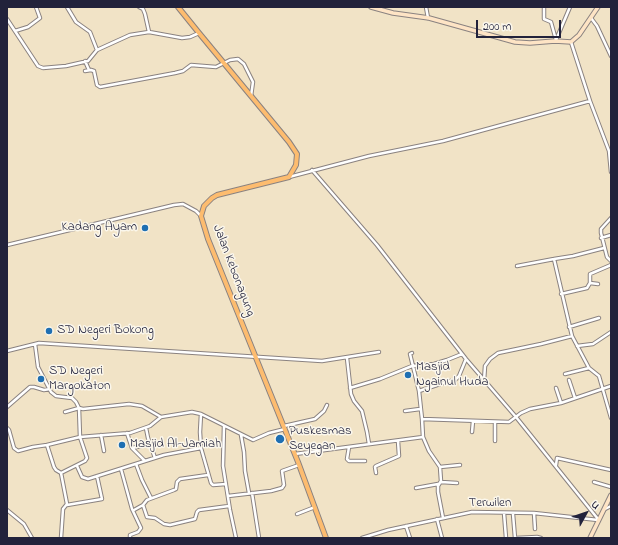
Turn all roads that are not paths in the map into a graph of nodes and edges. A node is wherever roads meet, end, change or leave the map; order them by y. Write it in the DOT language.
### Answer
graph roads {
  1 [pos="36,7"];
  2 [pos="67,7"];
  3 [pos="139,7"];
  4 [pos="178,7"];
  5 [pos="371,7"];
  6 [pos="426,7"];
  7 [pos="544,7"];
  8 [pos="570,7"];
  9 [pos="598,7"];
  10 [pos="429,18"];
  11 [pos="591,18"];
  12 [pos="7,19"];
  13 [pos="15,31"];
  14 [pos="149,32"];
  15 [pos="198,33"];
  16 [pos="555,41"];
  17 [pos="571,42"];
  18 [pos="611,47"];
  19 [pos="608,49"];
  20 [pos="97,50"];
  21 [pos="611,56"];
  22 [pos="85,61"];
  23 [pos="224,64"];
  24 [pos="251,97"];
  25 [pos="590,100"];
  26 [pos="610,151"];
  27 [pos="312,170"];
  28 [pos="611,172"];
  29 [pos="289,177"];
  30 [pos="201,216"];
  31 [pos="611,218"];
  32 [pos="611,235"];
  33 [pos="601,238"];
  34 [pos="7,245"];
  35 [pos="604,248"];
  36 [pos="611,256"];
  37 [pos="607,257"];
  38 [pos="554,259"];
  39 [pos="611,262"];
  40 [pos="611,265"];
  41 [pos="517,266"];
  42 [pos="590,283"];
  43 [pos="598,284"];
  44 [pos="562,294"];
  45 [pos="599,318"];
  46 [pos="569,327"];
  47 [pos="611,332"];
  48 [pos="572,336"];
  49 [pos="35,344"];
  50 [pos="577,346"];
  51 [pos="7,351"];
  52 [pos="379,352"];
  53 [pos="412,353"];
  54 [pos="462,354"];
  55 [pos="256,356"];
  56 [pos="347,358"];
  57 [pos="466,359"];
  58 [pos="412,366"];
  59 [pos="589,368"];
  60 [pos="565,374"];
  61 [pos="569,380"];
  62 [pos="484,381"];
  63 [pos="611,386"];
  64 [pos="350,388"];
  65 [pos="556,388"];
  66 [pos="50,389"];
  67 [pos="603,389"];
  68 [pos="419,391"];
  69 [pos="575,398"];
  70 [pos="561,403"];
  71 [pos="328,405"];
  72 [pos="7,407"];
  73 [pos="78,408"];
  74 [pos="420,409"];
  75 [pos="405,411"];
  76 [pos="65,412"];
  77 [pos="201,414"];
  78 [pos="161,417"];
  79 [pos="516,417"];
  80 [pos="422,418"];
  81 [pos="611,418"];
  82 [pos="473,421"];
  83 [pos="495,422"];
  84 [pos="224,426"];
  85 [pos="7,428"];
  86 [pos="146,428"];
  87 [pos="284,428"];
  88 [pos="472,432"];
  89 [pos="127,433"];
  90 [pos="241,434"];
  91 [pos="101,435"];
  92 [pos="80,437"];
  93 [pos="423,437"];
  94 [pos="398,441"];
  95 [pos="495,441"];
  96 [pos="369,444"];
  97 [pos="47,445"];
  98 [pos="141,446"];
  99 [pos="348,447"];
  100 [pos="132,448"];
  101 [pos="200,448"];
  102 [pos="104,451"];
  103 [pos="295,454"];
  104 [pos="155,458"];
  105 [pos="145,461"];
  106 [pos="365,461"];
  107 [pos="136,464"];
  108 [pos="299,465"];
  109 [pos="460,465"];
  110 [pos="78,466"];
  111 [pos="556,466"];
  112 [pos="440,467"];
  113 [pos="121,469"];
  114 [pos="611,470"];
  115 [pos="61,473"];
  116 [pos="376,473"];
  117 [pos="208,475"];
  118 [pos="97,476"];
  119 [pos="594,482"];
  120 [pos="440,483"];
  121 [pos="457,483"];
  122 [pos="226,484"];
  123 [pos="611,487"];
  124 [pos="416,488"];
  125 [pos="250,493"];
  126 [pos="611,495"];
  127 [pos="228,496"];
  128 [pos="151,498"];
  129 [pos="67,505"];
  130 [pos="143,505"];
  131 [pos="229,506"];
  132 [pos="315,506"];
  133 [pos="611,506"];
  134 [pos="7,510"];
  135 [pos="134,510"];
  136 [pos="603,510"];
  137 [pos="504,513"];
  138 [pos="534,513"];
  139 [pos="297,514"];
  140 [pos="514,514"];
  141 [pos="443,518"];
  142 [pos="438,519"];
  143 [pos="598,520"];
  144 [pos="406,526"];
  145 [pos="535,529"];
  146 [pos="372,536"];
  147 [pos="32,538"];
  148 [pos="62,538"];
  149 [pos="130,538"];
  150 [pos="236,538"];
  151 [pos="259,538"];
  152 [pos="326,538"];
  153 [pos="362,538"];
  154 [pos="410,538"];
  155 [pos="442,538"];
  156 [pos="506,538"];
  157 [pos="515,538"];
  158 [pos="531,538"];
  159 [pos="541,538"];
  160 [pos="590,538"];
  1 -- 13 [label="street"];
  2 -- 20 [label="street"];
  3 -- 14 [label="street"];
  4 -- 15 [label="main road"];
  5 -- 10 [label="street"];
  6 -- 10 [label="street"];
  7 -- 16 [label="street"];
  8 -- 16 [label="street"];
  9 -- 11 [label="street"];
  10 -- 16 [label="street"];
  11 -- 17 [label="street"];
  11 -- 19 [label="street"];
  12 -- 13 [label="street"];
  13 -- 22 [label="street"];
  14 -- 15 [label="street"];
  14 -- 20 [label="street"];
  15 -- 23 [label="main road"];
  16 -- 17 [label="street"];
  17 -- 25 [label="street"];
  18 -- 19 [label="street"];
  19 -- 21 [label="street"];
  20 -- 22 [label="street"];
  22 -- 23 [label="street"];
  23 -- 24 [label="main road"];
  23 -- 24 [label="street"];
  24 -- 29 [label="main road"];
  25 -- 26 [label="street"];
  25 -- 27 [label="street"];
  26 -- 28 [label="street"];
  27 -- 29 [label="street"];
  27 -- 54 [label="street"];
  29 -- 30 [label="main road, Jalan Kebonagung"];
  30 -- 34 [label="street"];
  30 -- 55 [label="main road, Jalan Kebonagung"];
  31 -- 33 [label="street"];
  32 -- 33 [label="street"];
  33 -- 35 [label="street"];
  35 -- 37 [label="street"];
  35 -- 38 [label="street"];
  36 -- 37 [label="street"];
  37 -- 39 [label="street"];
  38 -- 41 [label="street"];
  38 -- 44 [label="street"];
  40 -- 42 [label="street"];
  42 -- 43 [label="street"];
  42 -- 44 [label="street"];
  44 -- 46 [label="street"];
  45 -- 46 [label="street"];
  46 -- 48 [label="street"];
  47 -- 50 [label="street"];
  48 -- 50 [label="street"];
  48 -- 62 [label="street"];
  49 -- 51 [label="street"];
  49 -- 55 [label="street"];
  49 -- 66 [label="street"];
  50 -- 59 [label="street"];
  52 -- 56 [label="street"];
  53 -- 58 [label="street"];
  54 -- 57 [label="street"];
  54 -- 58 [label="street"];
  55 -- 56 [label="street"];
  55 -- 87 [label="main road, Jalan Kebonagung"];
  56 -- 64 [label="street"];
  57 -- 62 [label="street"];
  57 -- 68 [label="street"];
  58 -- 64 [label="street"];
  58 -- 68 [label="street"];
  59 -- 60 [label="street"];
  59 -- 67 [label="street"];
  61 -- 69 [label="street"];
  62 -- 79 [label="street"];
  63 -- 67 [label="street"];
  64 -- 96 [label="street"];
  65 -- 70 [label="street"];
  66 -- 72 [label="street"];
  66 -- 73 [label="street"];
  67 -- 69 [label="street"];
  67 -- 81 [label="street"];
  68 -- 74 [label="street"];
  69 -- 70 [label="street"];
  70 -- 79 [label="street"];
  71 -- 87 [label="street"];
  73 -- 76 [label="street"];
  73 -- 78 [label="street"];
  73 -- 92 [label="street"];
  74 -- 75 [label="street"];
  74 -- 80 [label="street"];
  77 -- 78 [label="street"];
  77 -- 84 [label="street"];
  77 -- 101 [label="street"];
  78 -- 86 [label="street"];
  79 -- 83 [label="street"];
  79 -- 111 [label="street"];
  80 -- 82 [label="street"];
  80 -- 93 [label="street"];
  82 -- 83 [label="street"];
  82 -- 88 [label="street"];
  83 -- 95 [label="street"];
  84 -- 90 [label="street"];
  84 -- 122 [label="street"];
  85 -- 97 [label="street"];
  86 -- 89 [label="street"];
  86 -- 104 [label="street"];
  87 -- 90 [label="street"];
  87 -- 103 [label="main road, Jalan Kebonagung"];
  89 -- 91 [label="street"];
  89 -- 100 [label="street"];
  90 -- 125 [label="street"];
  91 -- 92 [label="street"];
  91 -- 102 [label="street"];
  92 -- 97 [label="street"];
  92 -- 110 [label="street"];
  93 -- 94 [label="street"];
  93 -- 112 [label="street"];
  94 -- 96 [label="street"];
  94 -- 116 [label="street"];
  96 -- 99 [label="street"];
  97 -- 115 [label="street"];
  98 -- 100 [label="street"];
  99 -- 103 [label="street"];
  99 -- 106 [label="street"];
  100 -- 105 [label="street"];
  101 -- 104 [label="street"];
  101 -- 117 [label="street"];
  103 -- 108 [label="main road, Jalan Kebonagung"];
  104 -- 105 [label="street"];
  105 -- 107 [label="street"];
  107 -- 113 [label="street"];
  107 -- 128 [label="street"];
  108 -- 125 [label="street"];
  108 -- 132 [label="main road, Jalan Kebonagung"];
  109 -- 112 [label="street"];
  110 -- 115 [label="street"];
  110 -- 118 [label="street"];
  111 -- 114 [label="street"];
  111 -- 143 [label="street"];
  112 -- 120 [label="street"];
  113 -- 118 [label="street"];
  113 -- 135 [label="street"];
  115 -- 129 [label="street"];
  117 -- 122 [label="street"];
  117 -- 128 [label="street"];
  118 -- 129 [label="street"];
  119 -- 123 [label="street"];
  120 -- 121 [label="street"];
  120 -- 124 [label="street"];
  120 -- 141 [label="street"];
  122 -- 127 [label="street"];
  125 -- 127 [label="street"];
  125 -- 151 [label="street"];
  126 -- 136 [label="street"];
  127 -- 131 [label="street"];
  128 -- 130 [label="street"];
  129 -- 148 [label="street"];
  130 -- 131 [label="street"];
  130 -- 135 [label="street"];
  131 -- 150 [label="street"];
  132 -- 139 [label="street"];
  132 -- 152 [label="main road, Jalan Kebonagung"];
  133 -- 136 [label="street"];
  134 -- 147 [label="street"];
  135 -- 149 [label="street"];
  136 -- 143 [label="street"];
  137 -- 140 [label="street, Terwilen"];
  137 -- 141 [label="street, Terwilen"];
  137 -- 156 [label="street"];
  138 -- 140 [label="street, Terwilen"];
  138 -- 143 [label="street, Terwilen"];
  138 -- 145 [label="street"];
  140 -- 157 [label="street"];
  141 -- 142 [label="street, Terwilen"];
  142 -- 144 [label="street, Terwilen"];
  142 -- 155 [label="street"];
  143 -- 160 [label="street"];
  144 -- 146 [label="street, Terwilen"];
  144 -- 154 [label="street"];
  146 -- 153 [label="street, Terwilen"];
  157 -- 158 [label="street"];
  158 -- 159 [label="street"];
}
